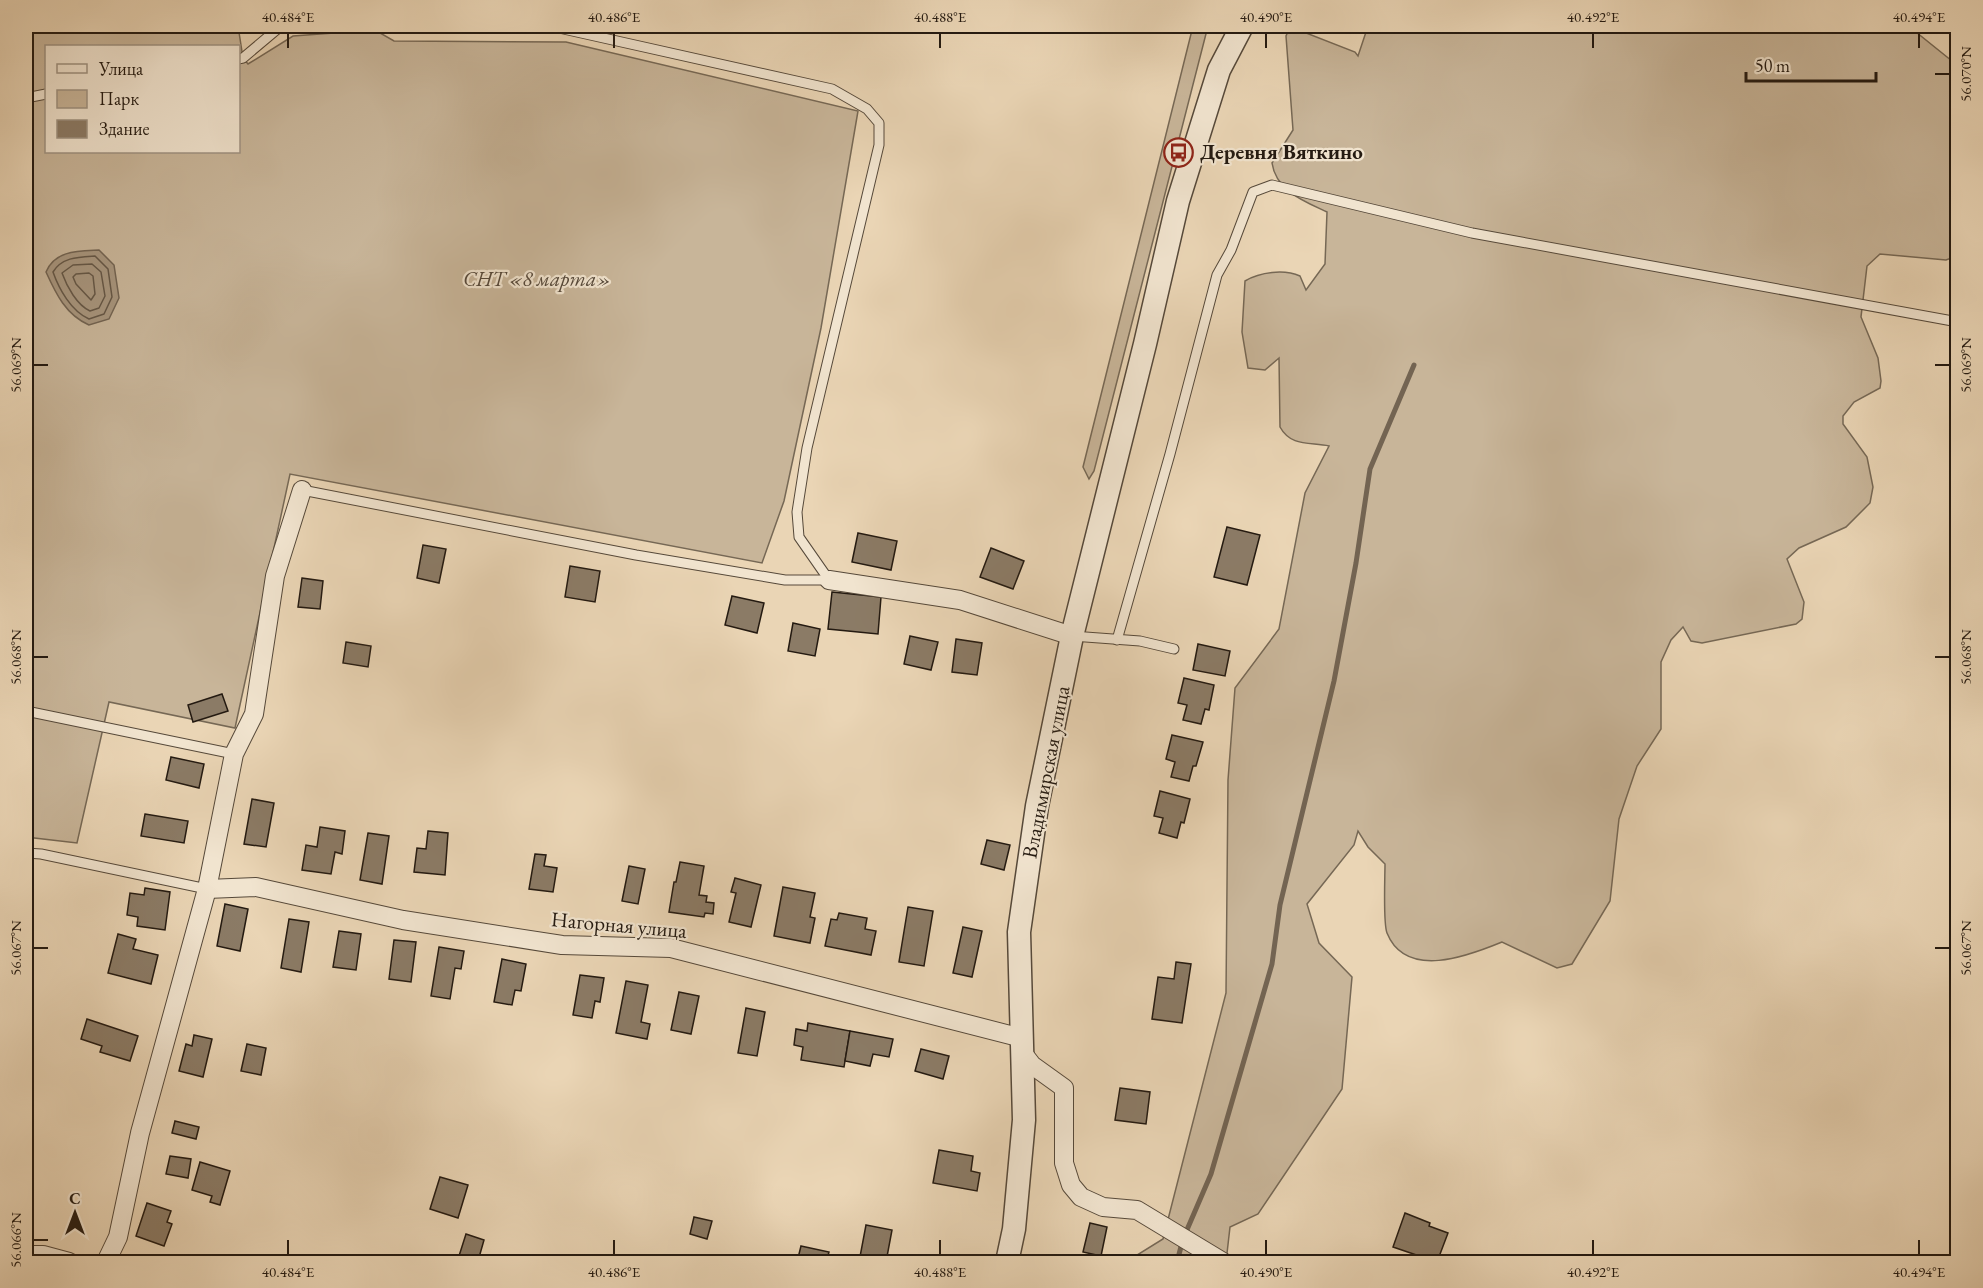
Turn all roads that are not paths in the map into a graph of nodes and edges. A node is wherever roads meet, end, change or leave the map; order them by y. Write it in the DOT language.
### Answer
graph roads {
  1 [pos="281,26"];
  2 [pos="550,26"];
  3 [pos="1242,26"];
  4 [pos="240,59"];
  5 [pos="45,94"];
  6 [pos="26,98"];
  7 [pos="1958,322"];
  8 [pos="302,489"];
  9 [pos="829,580"];
  10 [pos="1072,636"];
  11 [pos="1117,640"];
  12 [pos="1174,649"];
  13 [pos="26,711"];
  14 [pos="234,754"];
  15 [pos="26,854"];
  16 [pos="207,889"];
  17 [pos="1022,1045"];
  18 [pos="26,1255"];
  19 [pos="69,1263"];
  20 [pos="106,1263"];
  21 [pos="1007,1263"];
  22 [pos="1223,1263"];
  1 -- 4 [label="lane"];
  2 -- 9 [label="lane"];
  3 -- 10 [label="street, Владимирская улица"];
  5 -- 6 [label="lane"];
  7 -- 11 [label="lane"];
  8 -- 9 [label="lane"];
  8 -- 14 [label="street"];
  9 -- 10 [label="street"];
  10 -- 11 [label="lane"];
  10 -- 17 [label="street, Владимирская улица"];
  11 -- 12 [label="lane"];
  13 -- 14 [label="lane"];
  14 -- 16 [label="street"];
  15 -- 16 [label="lane"];
  16 -- 17 [label="street, Нагорная улица"];
  16 -- 20 [label="street"];
  17 -- 21 [label="street, Владимирская улица"];
  17 -- 22 [label="street"];
  18 -- 19 [label="street"];
}
